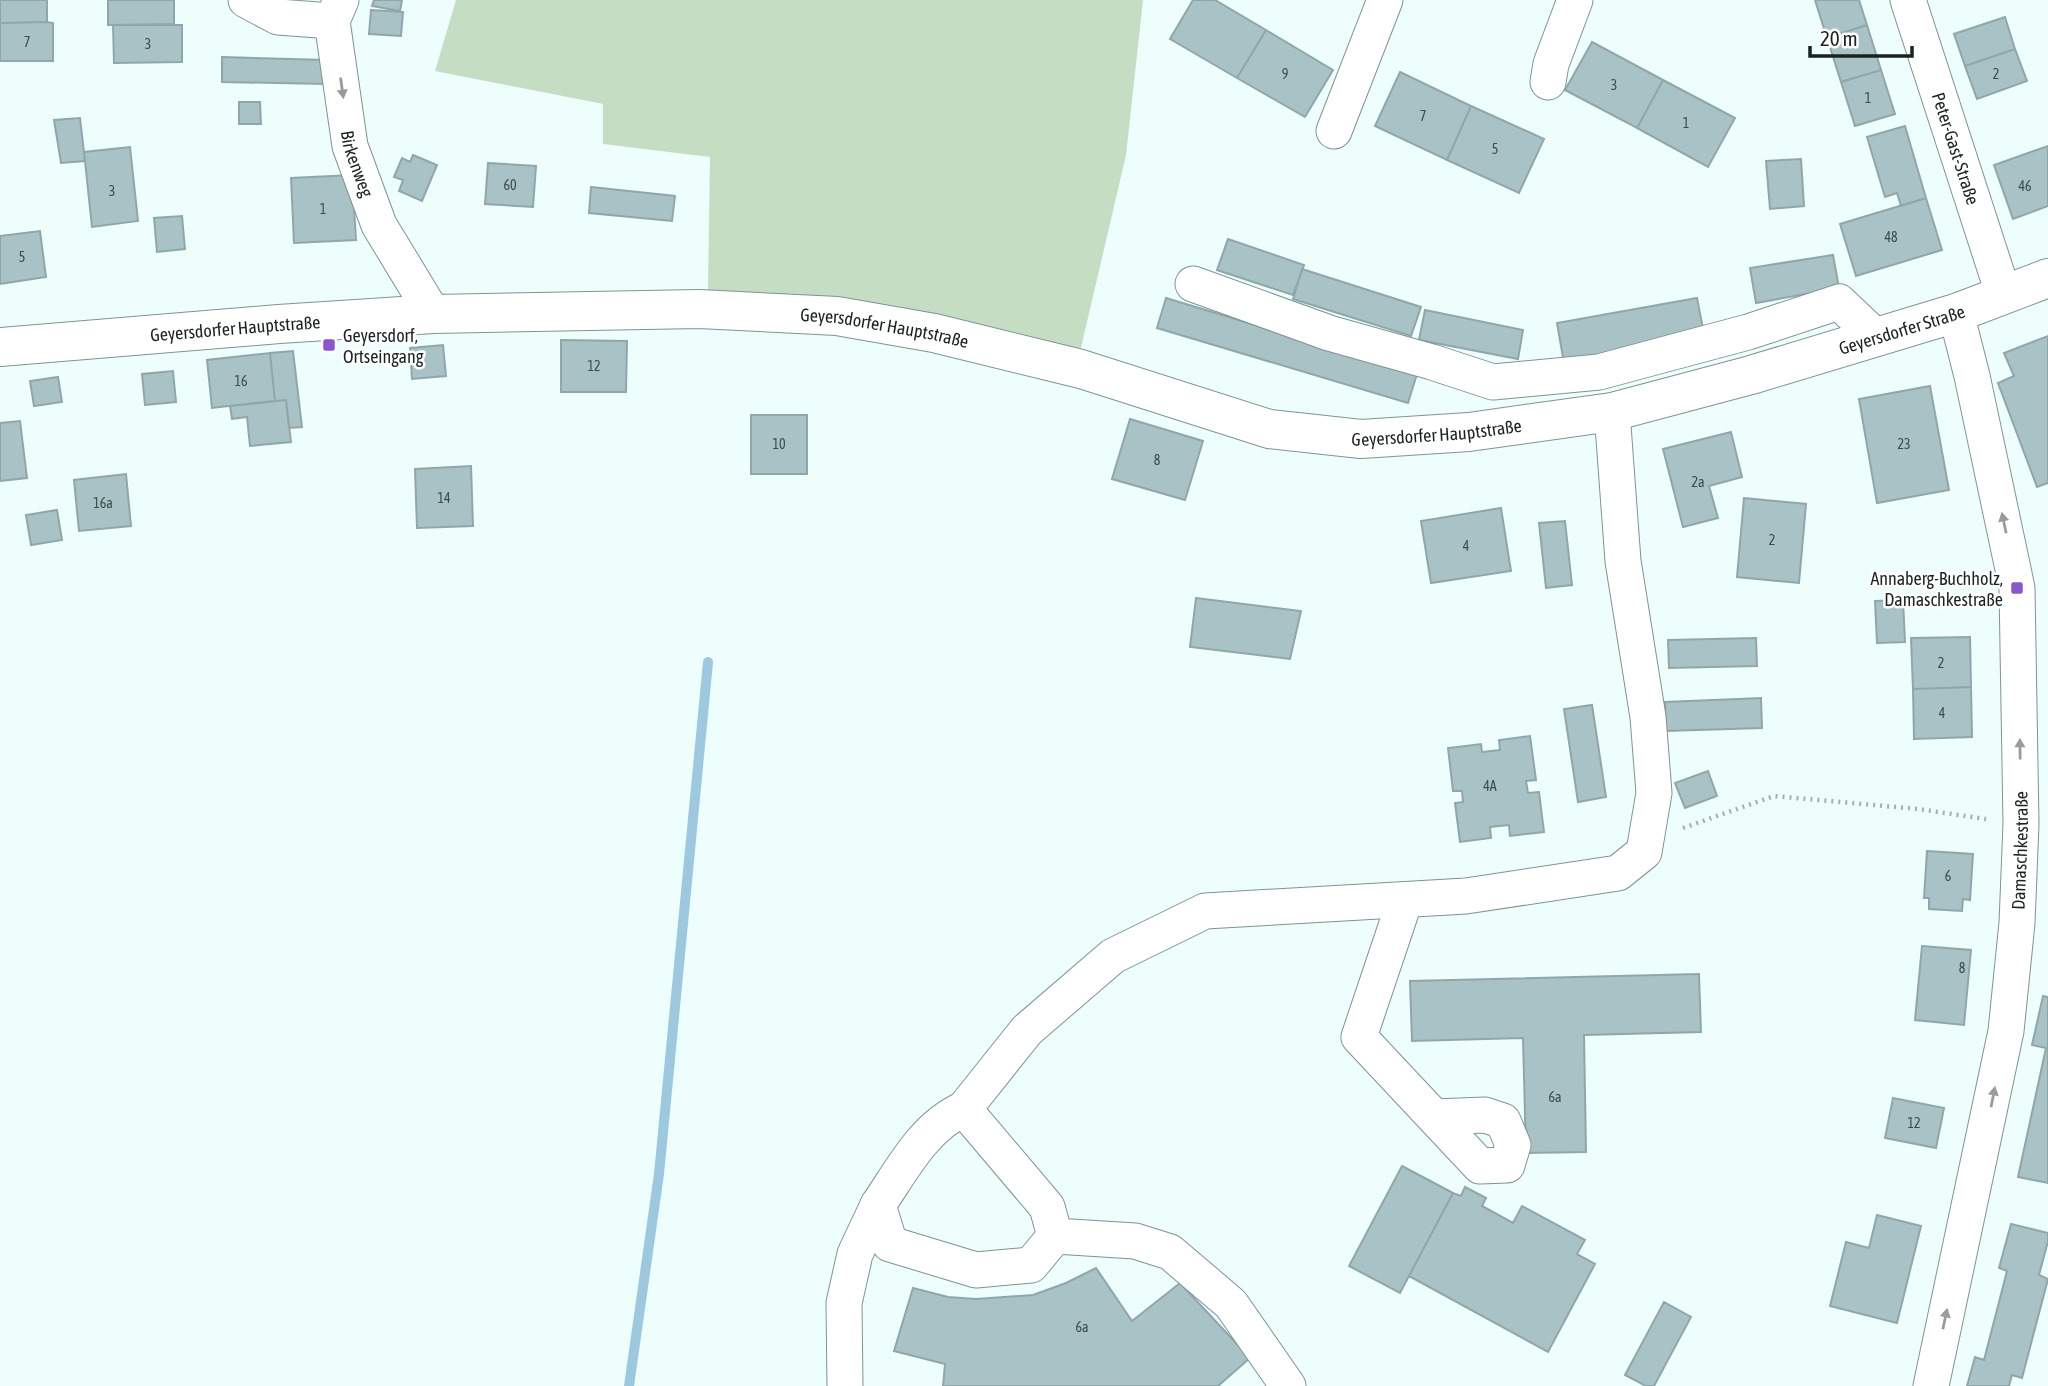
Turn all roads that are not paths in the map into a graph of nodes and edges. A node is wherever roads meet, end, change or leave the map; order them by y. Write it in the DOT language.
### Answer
graph roads {
  1 [pos="246,0"];
  2 [pos="1385,0"];
  3 [pos="1575,0"];
  4 [pos="1909,0"];
  5 [pos="337,10"];
  6 [pos="1548,82"];
  7 [pos="1334,131"];
  8 [pos="2048,278"];
  9 [pos="1194,284"];
  10 [pos="2004,296"];
  11 [pos="1956,313"];
  12 [pos="433,314"];
  13 [pos="1875,337"];
  14 [pos="0,347"];
  15 [pos="1751,375"];
  16 [pos="1612,412"];
  17 [pos="2035,826"];
  18 [pos="1405,900"];
  19 [pos="964,1108"];
  20 [pos="1434,1117"];
  21 [pos="878,1205"];
  22 [pos="1055,1236"];
  23 [pos="1279,1383"];
  24 [pos="845,1386"];
  25 [pos="1931,1386"];
  1 -- 5 [label="street"];
  2 -- 7 [label="street"];
  3 -- 6 [label="street"];
  4 -- 10 [label="street, Peter-Gast-Straße"];
  5 -- 12 [label="street, Birkenweg, one-way"];
  8 -- 10 [label="main road, Geyersdorfer Straße"];
  9 -- 13 [label="street"];
  10 -- 11 [label="main road, Geyersdorfer Straße"];
  11 -- 13 [label="main road, Geyersdorfer Straße"];
  17 -- 11 [label="street, Damaschkestraße, one-way"];
  12 -- 14 [label="main road, Geyersdorfer Hauptstraße"];
  12 -- 16 [label="main road, Geyersdorfer Hauptstraße"];
  13 -- 15 [label="main road, Geyersdorfer Straße"];
  15 -- 16 [label="main road, Geyersdorfer Hauptstraße"];
  16 -- 18 [label="street"];
  25 -- 17 [label="street, Damaschkestraße, one-way"];
  18 -- 19 [label="street"];
  18 -- 20 [label="street"];
  19 -- 21 [label="street"];
  19 -- 22 [label="street"];
  21 -- 22 [label="street"];
  21 -- 24 [label="street"];
  22 -- 23 [label="street"];
}
